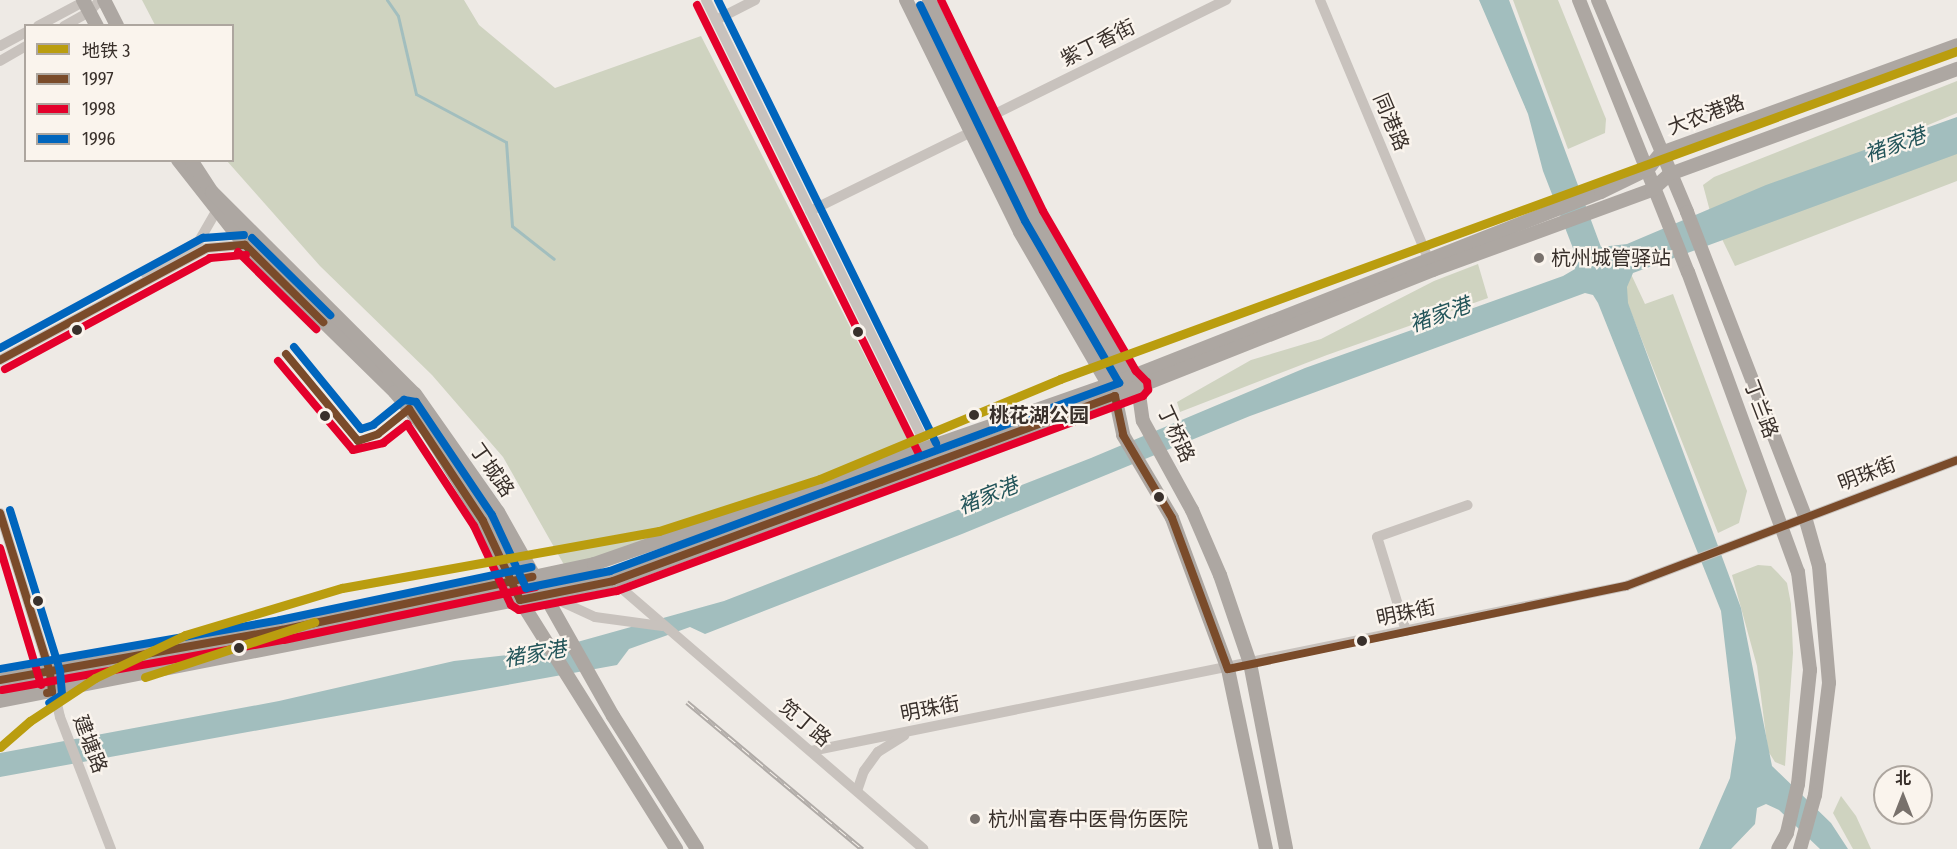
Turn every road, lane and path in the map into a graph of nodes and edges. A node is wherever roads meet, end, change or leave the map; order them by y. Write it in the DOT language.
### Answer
graph roads {
  1 [pos="102,0"];
  2 [pos="706,0"];
  3 [pos="755,0"];
  4 [pos="906,0"];
  5 [pos="929,0"];
  6 [pos="1226,0"];
  7 [pos="1320,0"];
  8 [pos="1579,0"];
  9 [pos="1598,0"];
  10 [pos="85,3"];
  11 [pos="716,20"];
  12 [pos="42,24"];
  13 [pos="66,24"];
  14 [pos="96,24"];
  15 [pos="116,24"];
  16 [pos="24,33"];
  17 [pos="1957,45"];
  18 [pos="0,46"];
  19 [pos="24,47"];
  20 [pos="0,61"];
  21 [pos="1957,69"];
  22 [pos="987,118"];
  23 [pos="971,132"];
  24 [pos="1661,153"];
  25 [pos="179,162"];
  26 [pos="192,162"];
  27 [pos="1648,169"];
  28 [pos="1670,174"];
  29 [pos="1652,190"];
  30 [pos="216,211"];
  31 [pos="810,211"];
  32 [pos="245,245"];
  33 [pos="1428,258"];
  34 [pos="100,303"];
  35 [pos="0,360"];
  36 [pos="1133,382"];
  37 [pos="1111,390"];
  38 [pos="927,448"];
  39 [pos="1957,460"];
  40 [pos="1468,506"];
  41 [pos="0,513"];
  42 [pos="1805,517"];
  43 [pos="1784,524"];
  44 [pos="534,577"];
  45 [pos="613,580"];
  46 [pos="509,582"];
  47 [pos="542,593"];
  48 [pos="520,600"];
  49 [pos="662,626"];
  50 [pos="1406,631"];
  51 [pos="1250,663"];
  52 [pos="1228,669"];
  53 [pos="50,673"];
  54 [pos="0,680"];
  55 [pos="52,692"];
  56 [pos="0,701"];
  57 [pos="922,729"];
  58 [pos="811,751"];
  59 [pos="857,791"];
  60 [pos="695,844"];
  61 [pos="1801,848"];
  62 [pos="111,849"];
  63 [pos="677,849"];
  64 [pos="923,849"];
  65 [pos="1266,849"];
  66 [pos="1286,849"];
  67 [pos="1778,849"];
  1 -- 10 [label="street"];
  1 -- 15 [label="main road"];
  2 -- 11 [label="street"];
  3 -- 11 [label="street"];
  4 -- 23 [label="main road"];
  5 -- 22 [label="main road, 丁桥路"];
  6 -- 22 [label="street, 紫丁香街"];
  7 -- 33 [label="street, 同港路"];
  8 -- 27 [label="main road, 丁兰路"];
  9 -- 24 [label="main road, 丁兰路"];
  10 -- 12 [label="street"];
  10 -- 13 [label="street"];
  10 -- 14 [label="main road"];
  11 -- 31 [label="street"];
  16 -- 18 [label="street"];
  17 -- 24 [label="main road, 大农港路"];
  19 -- 20 [label="street"];
  21 -- 28 [label="main road, 大农港路"];
  22 -- 36 [label="main road, 丁桥路"];
  23 -- 31 [label="street"];
  23 -- 37 [label="main road"];
  24 -- 27 [label="main road, 大农港路"];
  24 -- 28 [label="main road, 丁兰路"];
  25 -- 30 [label="main road, 丁城路"];
  26 -- 44 [label="main road, 丁城路"];
  27 -- 29 [label="main road, 丁兰路"];
  27 -- 33 [label="main road, 大农港路"];
  28 -- 29 [label="main road, 大农港路"];
  28 -- 42 [label="main road, 丁兰路"];
  29 -- 36 [label="main road, 大农港路"];
  29 -- 43 [label="main road, 丁兰路"];
  30 -- 32 [label="main road, 丁城路"];
  30 -- 34 [label="street"];
  31 -- 38 [label="street"];
  32 -- 34 [label="street"];
  32 -- 46 [label="main road, 丁城路"];
  33 -- 36 [label="main road, 大农港路"];
  34 -- 35 [label="street"];
  36 -- 37 [label="main road, 大农港路"];
  36 -- 51 [label="main road, 丁桥路"];
  37 -- 38 [label="main road, 大农港路"];
  37 -- 45 [label="main road, 大农港路"];
  37 -- 52 [label="main road"];
  38 -- 44 [label="main road, 大农港路"];
  39 -- 42 [label="street, 明珠街"];
  40 -- 50 [label="street"];
  41 -- 53 [label="street, 建塘路"];
  42 -- 43 [label="street, 明珠街"];
  42 -- 61 [label="main road, 丁兰路"];
  43 -- 50 [label="street, 明珠街"];
  43 -- 67 [label="main road, 丁兰路"];
  44 -- 46 [label="main road, 大农港路"];
  44 -- 47 [label="main road, 丁城路"];
  45 -- 47 [label="main road, 大农港路"];
  45 -- 49 [label="street, 笕丁路"];
  46 -- 48 [label="main road, 丁城路"];
  46 -- 53 [label="main road, 大农港路"];
  47 -- 48 [label="main road, 大农港路"];
  47 -- 49 [label="street"];
  47 -- 60 [label="main road, 丁城路"];
  48 -- 55 [label="main road, 大农港路"];
  48 -- 63 [label="main road, 丁城路"];
  49 -- 58 [label="street, 笕丁路"];
  50 -- 51 [label="street, 明珠街"];
  51 -- 52 [label="street, 明珠街"];
  51 -- 66 [label="main road, 丁桥路"];
  52 -- 57 [label="street, 明珠街"];
  52 -- 65 [label="main road"];
  53 -- 54 [label="main road, 大农港路"];
  53 -- 55 [label="street, 建塘路"];
  55 -- 56 [label="main road, 大农港路"];
  55 -- 62 [label="street, 建塘路"];
  57 -- 58 [label="street, 明珠街"];
  57 -- 59 [label="street"];
  58 -- 59 [label="street, 笕丁路"];
  59 -- 64 [label="street, 笕丁路"];
  60 -- 63 [label="street"];
}
